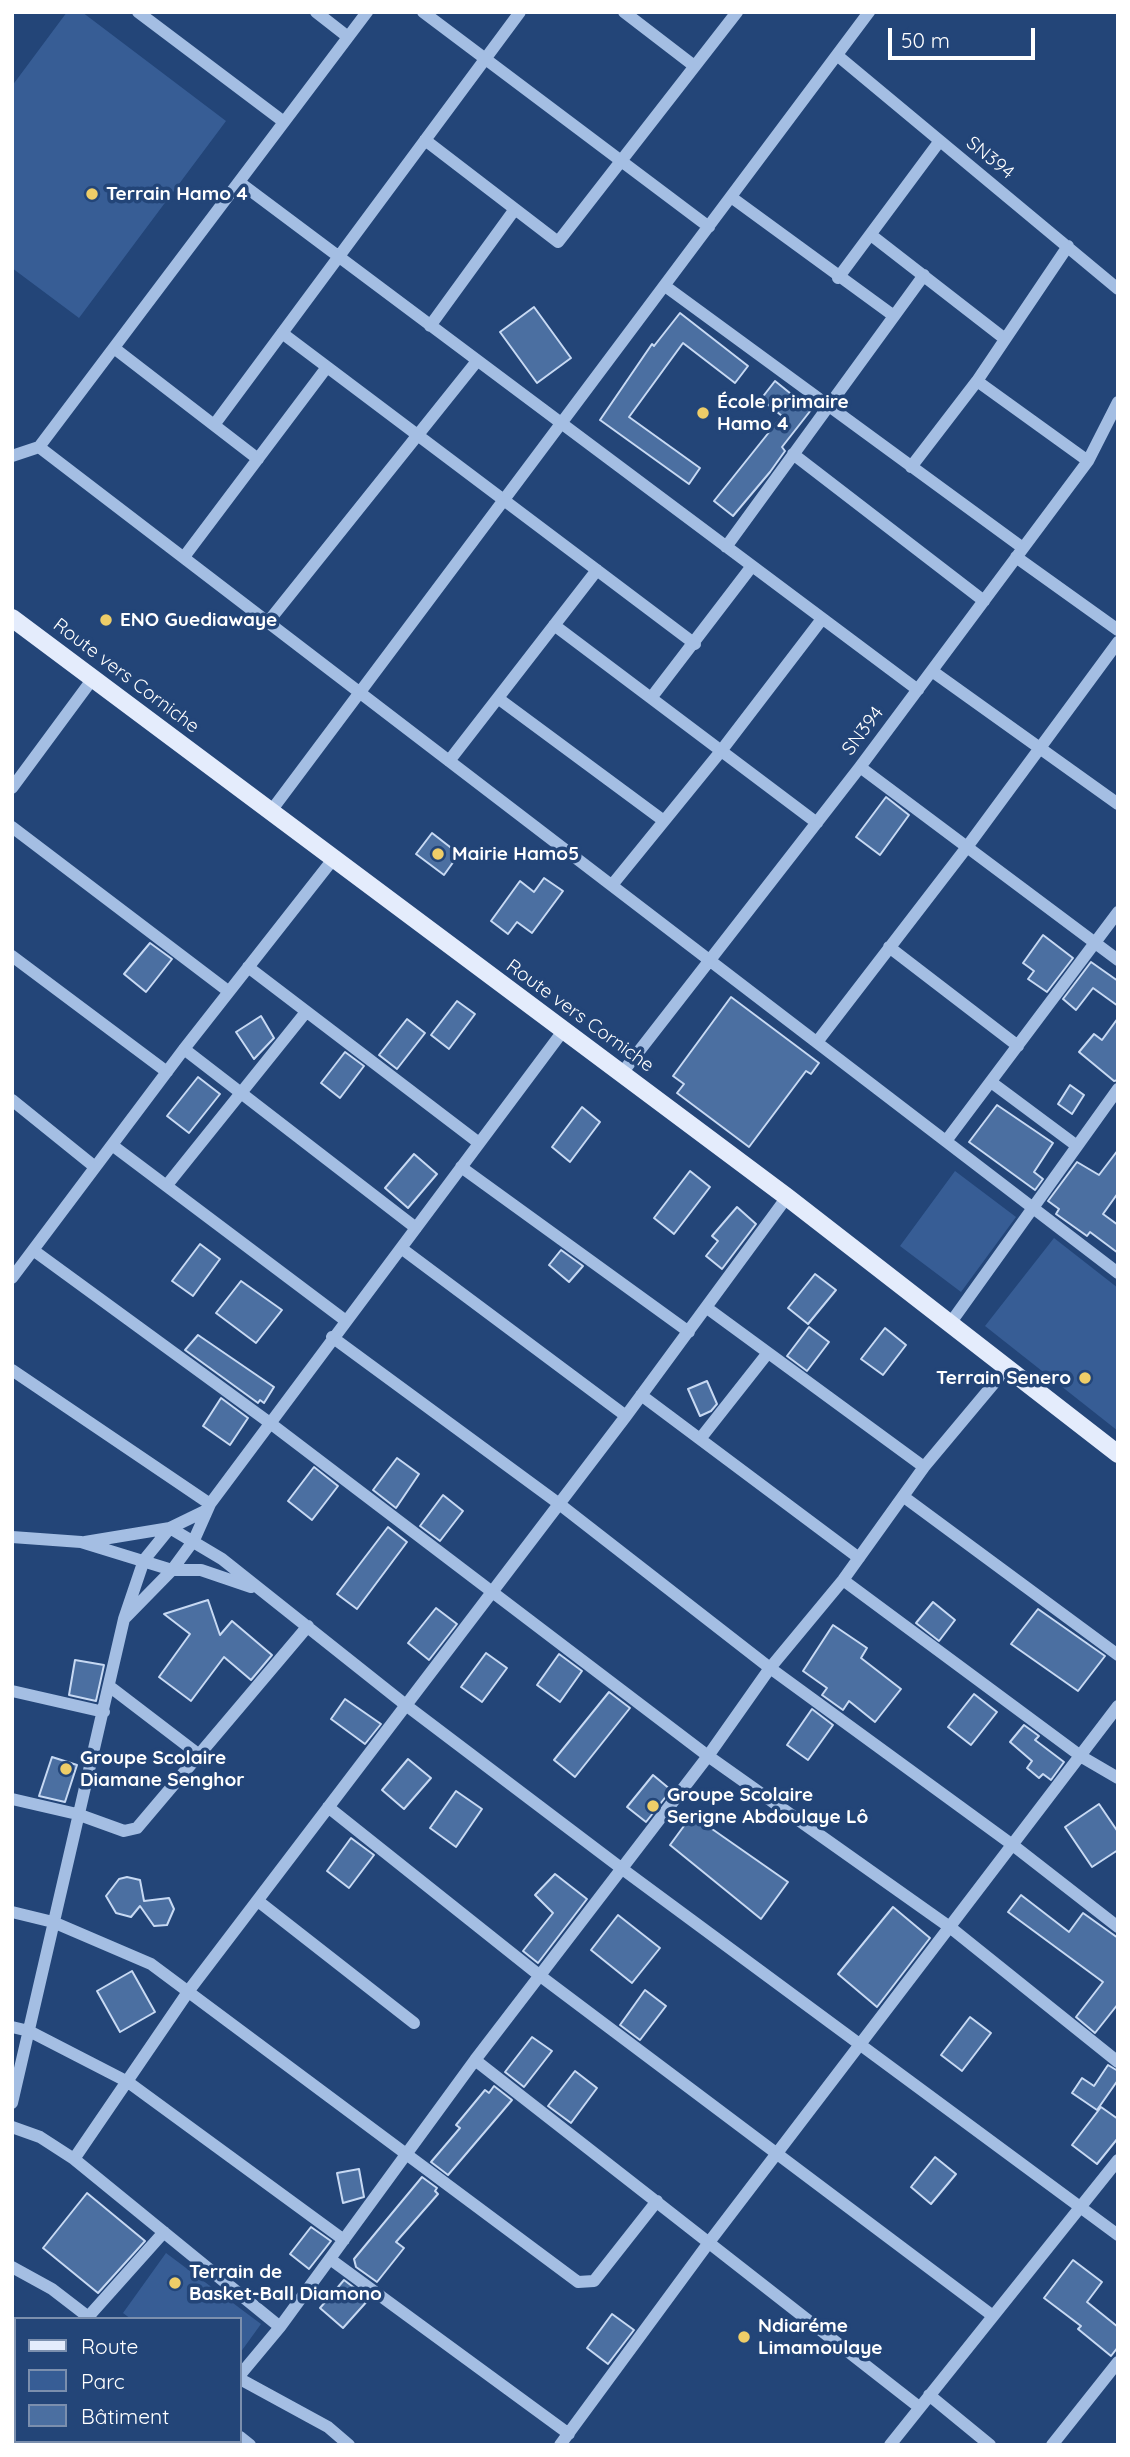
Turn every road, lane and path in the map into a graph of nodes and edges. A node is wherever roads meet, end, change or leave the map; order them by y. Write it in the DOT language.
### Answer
graph roads {
  1 [pos="138,12"];
  2 [pos="316,12"];
  3 [pos="367,12"];
  4 [pos="423,12"];
  5 [pos="520,12"];
  6 [pos="624,12"];
  7 [pos="737,12"];
  8 [pos="869,12"];
  9 [pos="348,37"];
  10 [pos="838,56"];
  11 [pos="485,59"];
  12 [pos="693,65"];
  13 [pos="285,122"];
  14 [pos="425,140"];
  15 [pos="939,142"];
  16 [pos="620,161"];
  17 [pos="239,182"];
  18 [pos="731,197"];
  19 [pos="515,209"];
  20 [pos="709,228"];
  21 [pos="871,235"];
  22 [pos="1068,246"];
  23 [pos="338,257"];
  24 [pos="924,275"];
  25 [pos="838,278"];
  26 [pos="665,286"];
  27 [pos="1118,289"];
  28 [pos="894,316"];
  29 [pos="430,326"];
  30 [pos="282,333"];
  31 [pos="1005,339"];
  32 [pos="114,348"];
  33 [pos="477,361"];
  34 [pos="327,367"];
  35 [pos="977,382"];
  36 [pos="1118,402"];
  37 [pos="828,406"];
  38 [pos="561,424"];
  39 [pos="214,425"];
  40 [pos="418,435"];
  41 [pos="39,447"];
  42 [pos="793,454"];
  43 [pos="12,456"];
  44 [pos="258,459"];
  45 [pos="1088,461"];
  46 [pos="911,467"];
  47 [pos="504,500"];
  48 [pos="726,547"];
  49 [pos="1020,552"];
  50 [pos="184,557"];
  51 [pos="752,566"];
  52 [pos="597,570"];
  53 [pos="984,601"];
  54 [pos="12,618"];
  55 [pos="822,619"];
  56 [pos="268,622"];
  57 [pos="554,625"];
  58 [pos="1118,630"];
  59 [pos="1118,642"];
  60 [pos="695,644"];
  61 [pos="933,671"];
  62 [pos="94,677"];
  63 [pos="918,690"];
  64 [pos="360,692"];
  65 [pos="651,698"];
  66 [pos="499,699"];
  67 [pos="1038,750"];
  68 [pos="722,751"];
  69 [pos="449,761"];
  70 [pos="860,767"];
  71 [pos="12,788"];
  72 [pos="1118,804"];
  73 [pos="271,811"];
  74 [pos="664,821"];
  75 [pos="817,823"];
  76 [pos="12,827"];
  77 [pos="967,847"];
  78 [pos="334,858"];
  79 [pos="612,885"];
  80 [pos="1118,912"];
  81 [pos="1095,943"];
  82 [pos="890,947"];
  83 [pos="12,956"];
  84 [pos="1118,960"];
  85 [pos="710,961"];
  86 [pos="248,967"];
  87 [pos="228,991"];
  88 [pos="306,1012"];
  89 [pos="563,1031"];
  90 [pos="817,1042"];
  91 [pos="1018,1046"];
  92 [pos="184,1049"];
  93 [pos="167,1072"];
  94 [pos="622,1073"];
  95 [pos="991,1082"];
  96 [pos="1118,1089"];
  97 [pos="240,1091"];
  98 [pos="12,1100"];
  99 [pos="1107,1103"];
  100 [pos="1118,1112"];
  101 [pos="946,1141"];
  102 [pos="479,1143"];
  103 [pos="112,1145"];
  104 [pos="1077,1146"];
  105 [pos="95,1167"];
  106 [pos="461,1167"];
  107 [pos="167,1185"];
  108 [pos="787,1197"];
  109 [pos="1032,1207"];
  110 [pos="416,1228"];
  111 [pos="401,1248"];
  112 [pos="33,1250"];
  113 [pos="1118,1273"];
  114 [pos="13,1274"];
  115 [pos="707,1308"];
  116 [pos="346,1321"];
  117 [pos="949,1325"];
  118 [pos="689,1332"];
  119 [pos="332,1337"];
  120 [pos="768,1354"];
  121 [pos="1006,1369"];
  122 [pos="12,1370"];
  123 [pos="642,1395"];
  124 [pos="626,1416"];
  125 [pos="270,1423"];
  126 [pos="700,1439"];
  127 [pos="1118,1454"];
  128 [pos="924,1467"];
  129 [pos="904,1497"];
  130 [pos="558,1503"];
  131 [pos="208,1508"];
  132 [pos="170,1528"];
  133 [pos="12,1536"];
  134 [pos="194,1540"];
  135 [pos="81,1542"];
  136 [pos="859,1558"];
  137 [pos="144,1560"];
  138 [pos="172,1570"];
  139 [pos="844,1580"];
  140 [pos="258,1589"];
  141 [pos="492,1591"];
  142 [pos="124,1619"];
  143 [pos="308,1626"];
  144 [pos="1118,1655"];
  145 [pos="769,1668"];
  146 [pos="109,1686"];
  147 [pos="12,1691"];
  148 [pos="407,1706"];
  149 [pos="1118,1706"];
  150 [pos="104,1712"];
  151 [pos="198,1754"];
  152 [pos="708,1756"];
  153 [pos="1082,1757"];
  154 [pos="1118,1778"];
  155 [pos="12,1799"];
  156 [pos="328,1807"];
  157 [pos="77,1814"];
  158 [pos="1014,1846"];
  159 [pos="621,1868"];
  160 [pos="258,1900"];
  161 [pos="12,1912"];
  162 [pos="53,1922"];
  163 [pos="1118,1927"];
  164 [pos="951,1928"];
  165 [pos="539,1975"];
  166 [pos="190,1989"];
  167 [pos="414,2023"];
  168 [pos="12,2027"];
  169 [pos="29,2031"];
  170 [pos="861,2043"];
  171 [pos="475,2060"];
  172 [pos="1118,2062"];
  173 [pos="128,2082"];
  174 [pos="12,2104"];
  175 [pos="12,2127"];
  176 [pos="406,2152"];
  177 [pos="778,2155"];
  178 [pos="74,2160"];
  179 [pos="1118,2160"];
  180 [pos="657,2201"];
  181 [pos="1080,2208"];
  182 [pos="164,2232"];
  183 [pos="1118,2235"];
  184 [pos="344,2240"];
  185 [pos="710,2241"];
  186 [pos="330,2259"];
  187 [pos="12,2267"];
  188 [pos="993,2316"];
  189 [pos="88,2317"];
  190 [pos="90,2317"];
  191 [pos="280,2327"];
  192 [pos="1118,2362"];
  193 [pos="242,2374"];
  194 [pos="242,2378"];
  195 [pos="929,2395"];
  196 [pos="919,2407"];
  197 [pos="569,2434"];
  198 [pos="349,2445"];
  199 [pos="560,2445"];
  200 [pos="890,2445"];
  201 [pos="990,2445"];
  202 [pos="1052,2445"];
  1 -- 13 [label="street"];
  2 -- 9 [label="street"];
  3 -- 9 [label="street"];
  4 -- 11 [label="street"];
  5 -- 11 [label="street"];
  6 -- 12 [label="street"];
  7 -- 12 [label="street"];
  8 -- 10 [label="street"];
  9 -- 13 [label="street"];
  10 -- 15 [label="street, SN394"];
  10 -- 18 [label="street"];
  11 -- 14 [label="street"];
  11 -- 16 [label="street"];
  12 -- 16 [label="street"];
  13 -- 17 [label="street"];
  14 -- 19 [label="street"];
  14 -- 23 [label="street"];
  15 -- 21 [label="street"];
  15 -- 22 [label="street, SN394"];
  16 -- 19 [label="street"];
  16 -- 20 [label="street"];
  17 -- 23 [label="street"];
  17 -- 32 [label="street"];
  18 -- 20 [label="street"];
  18 -- 25 [label="street"];
  19 -- 29 [label="street"];
  20 -- 26 [label="street"];
  21 -- 24 [label="street"];
  21 -- 25 [label="street"];
  22 -- 27 [label="street, SN394"];
  22 -- 31 [label="street"];
  23 -- 29 [label="street"];
  23 -- 30 [label="street"];
  24 -- 28 [label="street"];
  24 -- 31 [label="street"];
  25 -- 28 [label="street"];
  26 -- 37 [label="street"];
  26 -- 38 [label="street"];
  28 -- 37 [label="street"];
  29 -- 33 [label="street"];
  30 -- 34 [label="street"];
  30 -- 39 [label="street"];
  31 -- 35 [label="street"];
  32 -- 39 [label="street"];
  32 -- 41 [label="street"];
  33 -- 38 [label="street"];
  33 -- 40 [label="street"];
  34 -- 40 [label="street"];
  34 -- 44 [label="street"];
  35 -- 45 [label="street"];
  35 -- 46 [label="street"];
  36 -- 45 [label="street, SN394"];
  37 -- 42 [label="street"];
  37 -- 46 [label="street"];
  38 -- 47 [label="street"];
  38 -- 48 [label="street"];
  39 -- 44 [label="street"];
  40 -- 47 [label="street"];
  40 -- 56 [label="street"];
  41 -- 43 [label="street"];
  41 -- 50 [label="street"];
  42 -- 48 [label="street"];
  42 -- 53 [label="street"];
  44 -- 50 [label="street"];
  45 -- 49 [label="street, SN394"];
  46 -- 49 [label="street"];
  47 -- 52 [label="street"];
  47 -- 64 [label="street"];
  48 -- 51 [label="street"];
  49 -- 53 [label="street, SN394"];
  49 -- 58 [label="street"];
  50 -- 56 [label="street"];
  51 -- 55 [label="street"];
  51 -- 60 [label="street"];
  52 -- 57 [label="street"];
  52 -- 60 [label="street"];
  53 -- 61 [label="street, SN394"];
  54 -- 62 [label="main road, Route vers Corniche"];
  55 -- 63 [label="street"];
  55 -- 68 [label="street"];
  56 -- 64 [label="street"];
  57 -- 65 [label="street"];
  57 -- 66 [label="street"];
  59 -- 67 [label="street"];
  60 -- 65 [label="street"];
  61 -- 63 [label="street, SN394"];
  61 -- 67 [label="street"];
  62 -- 71 [label="street"];
  62 -- 73 [label="main road, Route vers Corniche"];
  63 -- 70 [label="street, SN394"];
  64 -- 69 [label="street"];
  64 -- 73 [label="street"];
  65 -- 68 [label="street"];
  66 -- 69 [label="street"];
  66 -- 74 [label="street"];
  67 -- 72 [label="street"];
  67 -- 77 [label="street"];
  68 -- 74 [label="street"];
  68 -- 75 [label="street"];
  69 -- 79 [label="street"];
  70 -- 75 [label="street, SN394"];
  70 -- 77 [label="street"];
  73 -- 78 [label="main road, Route vers Corniche"];
  74 -- 79 [label="street"];
  75 -- 85 [label="street, SN394"];
  76 -- 87 [label="street"];
  77 -- 81 [label="street"];
  77 -- 82 [label="street"];
  78 -- 86 [label="street"];
  78 -- 89 [label="main road, Route vers Corniche"];
  79 -- 85 [label="street"];
  80 -- 81 [label="street"];
  81 -- 84 [label="street"];
  81 -- 91 [label="street"];
  82 -- 90 [label="street"];
  82 -- 91 [label="street"];
  83 -- 93 [label="street"];
  85 -- 90 [label="street"];
  85 -- 94 [label="street, SN394"];
  86 -- 87 [label="street"];
  86 -- 88 [label="street"];
  87 -- 92 [label="street"];
  88 -- 97 [label="street"];
  88 -- 102 [label="street"];
  89 -- 94 [label="main road, Route vers Corniche"];
  89 -- 102 [label="street"];
  90 -- 101 [label="street"];
  91 -- 95 [label="street"];
  92 -- 93 [label="street"];
  92 -- 97 [label="street"];
  93 -- 103 [label="street"];
  94 -- 108 [label="main road, Route vers Corniche"];
  95 -- 101 [label="street"];
  95 -- 104 [label="street"];
  96 -- 99 [label="street"];
  97 -- 107 [label="street"];
  97 -- 110 [label="street"];
  98 -- 105 [label="street"];
  99 -- 100 [label="street"];
  99 -- 104 [label="street"];
  101 -- 109 [label="street"];
  102 -- 106 [label="street"];
  103 -- 105 [label="street"];
  103 -- 107 [label="street"];
  104 -- 109 [label="street"];
  105 -- 112 [label="street"];
  106 -- 110 [label="street"];
  106 -- 118 [label="street"];
  107 -- 116 [label="street"];
  108 -- 115 [label="street"];
  108 -- 117 [label="main road, Route vers Corniche"];
  109 -- 113 [label="street"];
  109 -- 117 [label="street"];
  110 -- 111 [label="street"];
  111 -- 116 [label="street"];
  111 -- 124 [label="street"];
  112 -- 114 [label="street"];
  112 -- 125 [label="street"];
  115 -- 118 [label="street"];
  115 -- 120 [label="street"];
  116 -- 119 [label="street"];
  117 -- 121 [label="main road, Route vers Corniche"];
  118 -- 123 [label="street"];
  119 -- 125 [label="street"];
  119 -- 130 [label="street"];
  120 -- 126 [label="street"];
  120 -- 128 [label="street"];
  121 -- 127 [label="main road, Route vers Corniche"];
  121 -- 128 [label="street"];
  122 -- 131 [label="street"];
  123 -- 124 [label="street"];
  123 -- 126 [label="street"];
  124 -- 130 [label="street"];
  125 -- 131 [label="street"];
  125 -- 141 [label="street"];
  126 -- 136 [label="street"];
  128 -- 129 [label="street"];
  129 -- 136 [label="street"];
  129 -- 144 [label="street"];
  130 -- 141 [label="street"];
  130 -- 145 [label="street"];
  131 -- 132 [label="street"];
  131 -- 134 [label="street"];
  132 -- 134 [label="street"];
  132 -- 135 [label="street"];
  132 -- 137 [label="street"];
  133 -- 135 [label="street"];
  134 -- 138 [label="street"];
  134 -- 140 [label="street"];
  135 -- 137 [label="street"];
  136 -- 139 [label="street"];
  137 -- 138 [label="street"];
  137 -- 142 [label="street"];
  138 -- 140 [label="street"];
  138 -- 142 [label="street"];
  139 -- 145 [label="street"];
  139 -- 153 [label="street"];
  140 -- 143 [label="street"];
  141 -- 148 [label="street"];
  141 -- 152 [label="street"];
  142 -- 146 [label="street"];
  143 -- 148 [label="street"];
  143 -- 151 [label="street"];
  145 -- 152 [label="street"];
  145 -- 158 [label="street"];
  146 -- 150 [label="street"];
  146 -- 151 [label="street"];
  147 -- 150 [label="street"];
  148 -- 156 [label="street"];
  148 -- 159 [label="street"];
  149 -- 153 [label="street"];
  150 -- 157 [label="street"];
  151 -- 157 [label="street"];
  152 -- 159 [label="street"];
  152 -- 164 [label="street"];
  153 -- 154 [label="street"];
  153 -- 158 [label="street"];
  155 -- 157 [label="street"];
  156 -- 160 [label="street"];
  156 -- 165 [label="street"];
  157 -- 162 [label="street"];
  158 -- 163 [label="street"];
  158 -- 164 [label="street"];
  159 -- 165 [label="street"];
  159 -- 170 [label="street"];
  160 -- 166 [label="street"];
  160 -- 167 [label="street"];
  161 -- 162 [label="street"];
  162 -- 166 [label="street"];
  162 -- 169 [label="street"];
  164 -- 170 [label="street"];
  164 -- 172 [label="street"];
  165 -- 171 [label="street"];
  165 -- 177 [label="street"];
  166 -- 173 [label="street"];
  166 -- 176 [label="street"];
  168 -- 169 [label="street"];
  169 -- 173 [label="street"];
  169 -- 174 [label="street"];
  170 -- 177 [label="street"];
  170 -- 181 [label="street"];
  171 -- 176 [label="street"];
  171 -- 180 [label="street"];
  173 -- 178 [label="street"];
  173 -- 184 [label="street"];
  175 -- 178 [label="street"];
  176 -- 180 [label="street"];
  176 -- 184 [label="street"];
  177 -- 185 [label="street"];
  177 -- 188 [label="street"];
  178 -- 182 [label="street"];
  179 -- 181 [label="street"];
  180 -- 185 [label="street"];
  181 -- 183 [label="street"];
  181 -- 188 [label="street"];
  182 -- 190 [label="street"];
  182 -- 191 [label="street"];
  184 -- 186 [label="street"];
  185 -- 196 [label="street"];
  185 -- 197 [label="street"];
  186 -- 191 [label="street"];
  186 -- 197 [label="street"];
  187 -- 189 [label="street"];
  188 -- 195 [label="street"];
  191 -- 193 [label="street"];
  192 -- 202 [label="street"];
  194 -- 198 [label="street"];
  195 -- 196 [label="street"];
  195 -- 201 [label="street"];
  196 -- 200 [label="street"];
  197 -- 199 [label="street"];
}
